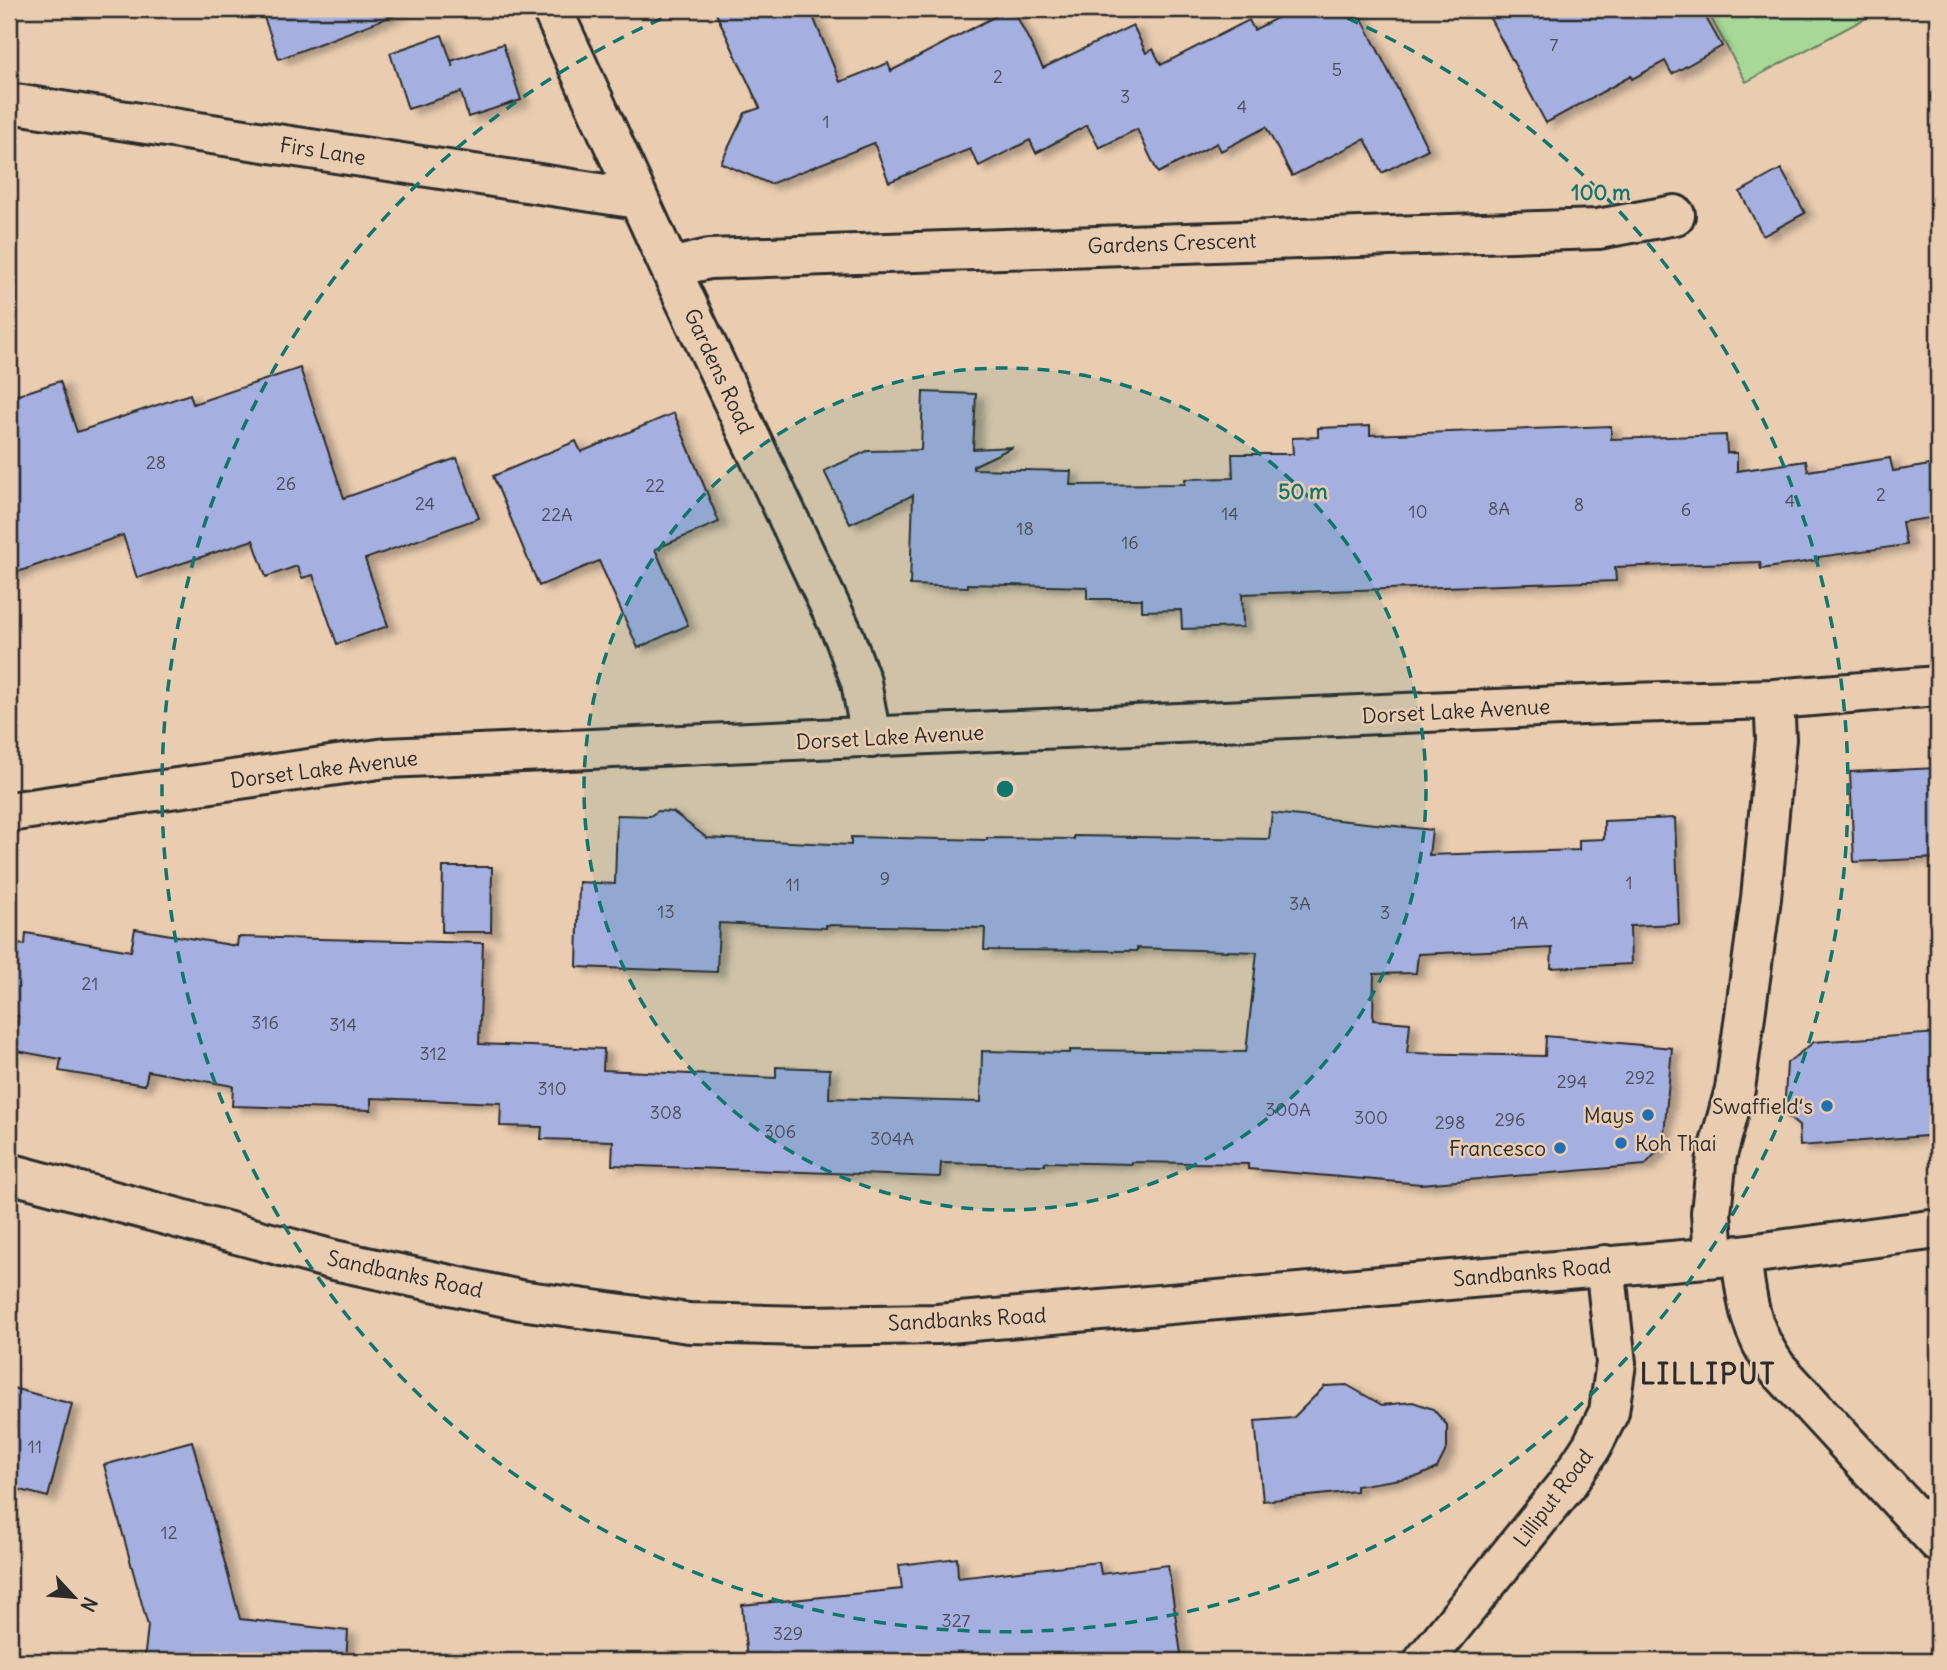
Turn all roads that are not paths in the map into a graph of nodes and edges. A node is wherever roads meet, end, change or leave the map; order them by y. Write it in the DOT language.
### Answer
graph roads {
  1 [pos="552,9"];
  2 [pos="9,103"];
  3 [pos="638,199"];
  4 [pos="1675,215"];
  5 [pos="670,268"];
  6 [pos="1938,685"];
  7 [pos="1774,699"];
  8 [pos="872,738"];
  9 [pos="9,812"];
  10 [pos="9,1173"];
  11 [pos="1938,1229"];
  12 [pos="1727,1256"];
  13 [pos="1605,1265"];
  14 [pos="1938,1542"];
  15 [pos="1424,1661"];
  1 -- 3 [label="street, Gardens Road"];
  2 -- 3 [label="street, Firs Lane"];
  3 -- 5 [label="street, Gardens Road"];
  4 -- 5 [label="street, Gardens Crescent"];
  5 -- 8 [label="street, Gardens Road"];
  6 -- 7 [label="street, Dorset Lake Avenue"];
  7 -- 8 [label="street, Dorset Lake Avenue"];
  7 -- 12 [label="street"];
  8 -- 9 [label="street, Dorset Lake Avenue"];
  10 -- 13 [label="street, Sandbanks Road"];
  11 -- 12 [label="street, Sandbanks Road"];
  12 -- 13 [label="street, Sandbanks Road"];
  12 -- 14 [label="street"];
  13 -- 15 [label="street, Lilliput Road"];
}
